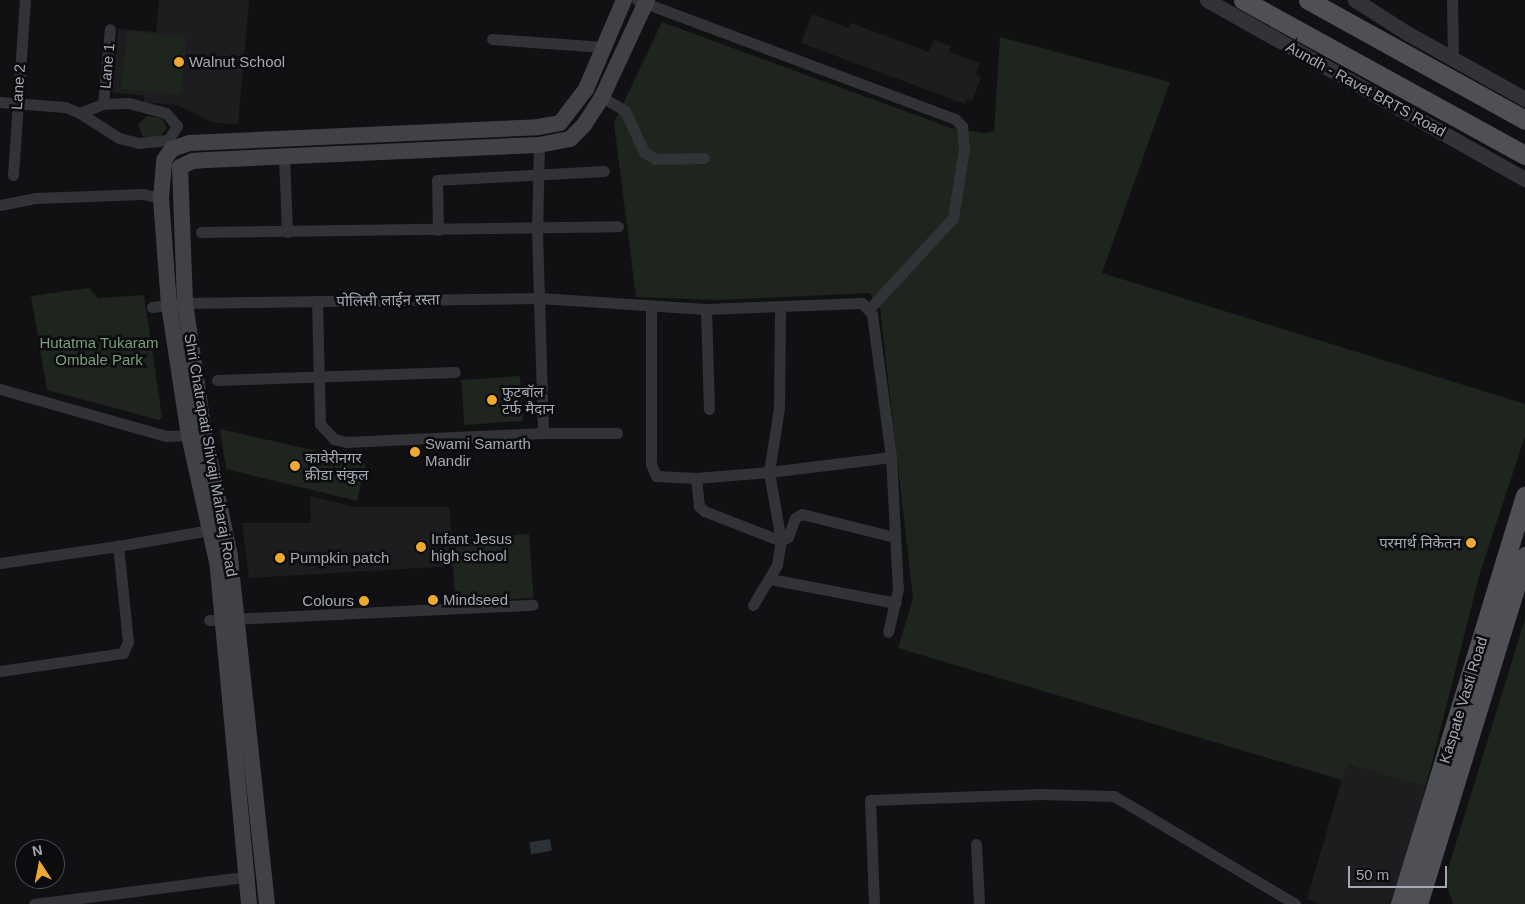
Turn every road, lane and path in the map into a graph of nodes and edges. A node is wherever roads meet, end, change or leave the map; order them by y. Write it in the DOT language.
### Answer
graph roads {
  1 [pos="25,0"];
  2 [pos="624,0"];
  3 [pos="1207,0"];
  4 [pos="1243,0"];
  5 [pos="1308,0"];
  6 [pos="1355,0"];
  7 [pos="1452,0"];
  8 [pos="643,1"];
  9 [pos="1370,3"];
  10 [pos="110,29"];
  11 [pos="492,39"];
  12 [pos="604,46"];
  13 [pos="1453,58"];
  14 [pos="602,97"];
  15 [pos="1525,99"];
  16 [pos="0,102"];
  17 [pos="17,103"];
  18 [pos="103,104"];
  19 [pos="80,113"];
  20 [pos="1525,120"];
  21 [pos="495,129"];
  22 [pos="170,145"];
  23 [pos="539,145"];
  24 [pos="495,147"];
  25 [pos="284,156"];
  26 [pos="1525,156"];
  27 [pos="704,158"];
  28 [pos="183,164"];
  29 [pos="604,171"];
  30 [pos="538,174"];
  31 [pos="13,175"];
  32 [pos="1525,179"];
  33 [pos="161,198"];
  34 [pos="0,206"];
  35 [pos="618,226"];
  36 [pos="438,230"];
  37 [pos="537,230"];
  38 [pos="202,232"];
  39 [pos="287,232"];
  40 [pos="540,298"];
  41 [pos="317,301"];
  42 [pos="177,304"];
  43 [pos="152,307"];
  44 [pos="650,307"];
  45 [pos="780,308"];
  46 [pos="870,308"];
  47 [pos="706,310"];
  48 [pos="455,372"];
  49 [pos="318,376"];
  50 [pos="217,380"];
  51 [pos="0,389"];
  52 [pos="709,410"];
  53 [pos="543,432"];
  54 [pos="618,433"];
  55 [pos="197,434"];
  56 [pos="891,457"];
  57 [pos="769,472"];
  58 [pos="696,478"];
  59 [pos="1525,496"];
  60 [pos="210,530"];
  61 [pos="894,537"];
  62 [pos="781,541"];
  63 [pos="118,546"];
  64 [pos="1525,556"];
  65 [pos="0,563"];
  66 [pos="770,580"];
  67 [pos="896,603"];
  68 [pos="533,605"];
  69 [pos="753,606"];
  70 [pos="238,618"];
  71 [pos="215,619"];
  72 [pos="888,632"];
  73 [pos="0,670"];
  74 [pos="261,837"];
  75 [pos="242,838"];
  76 [pos="976,844"];
  77 [pos="246,877"];
  78 [pos="34,904"];
  79 [pos="249,904"];
  80 [pos="267,904"];
  81 [pos="874,904"];
  82 [pos="979,904"];
  83 [pos="1295,904"];
  84 [pos="1400,904"];
  85 [pos="1418,904"];
  1 -- 17 [label="street, Lane 2"];
  2 -- 12 [label="main road"];
  3 -- 32 [label="street, Aundh - Ravet BRTS Road"];
  4 -- 26 [label="main road"];
  5 -- 20 [label="main road"];
  6 -- 9 [label="street"];
  7 -- 13 [label="street"];
  8 -- 14 [label="main road"];
  8 -- 46 [label="street"];
  9 -- 13 [label="street"];
  10 -- 18 [label="street, Lane 1"];
  11 -- 12 [label="street"];
  12 -- 21 [label="main road"];
  13 -- 15 [label="street"];
  14 -- 23 [label="main road"];
  14 -- 27 [label="street"];
  16 -- 17 [label="street"];
  17 -- 19 [label="street"];
  17 -- 31 [label="street, Lane 2"];
  18 -- 19 [label="street"];
  18 -- 22 [label="street"];
  19 -- 22 [label="street"];
  21 -- 22 [label="main road"];
  21 -- 24 [label="main road"];
  22 -- 28 [label="street"];
  22 -- 33 [label="main road, Shri Chatrapati Shivaji Maharaj Road"];
  23 -- 24 [label="main road"];
  23 -- 30 [label="street"];
  24 -- 25 [label="main road"];
  25 -- 28 [label="main road"];
  25 -- 39 [label="street"];
  28 -- 42 [label="main road, Shri Chatrapati Shivaji Maharaj Road"];
  29 -- 30 [label="street"];
  30 -- 36 [label="street"];
  30 -- 37 [label="street"];
  33 -- 34 [label="street"];
  33 -- 42 [label="main road, Shri Chatrapati Shivaji Maharaj Road"];
  35 -- 37 [label="street"];
  36 -- 37 [label="street"];
  36 -- 39 [label="street"];
  37 -- 40 [label="street"];
  38 -- 39 [label="street"];
  40 -- 41 [label="street, पोलिसी लाईन रस्ता"];
  40 -- 44 [label="street, पोलिसी लाईन रस्ता"];
  40 -- 53 [label="street"];
  41 -- 42 [label="street, पोलिसी लाईन रस्ता"];
  41 -- 49 [label="street"];
  42 -- 43 [label="street, पोलिसी लाईन रस्ता"];
  42 -- 55 [label="main road, Shri Chatrapati Shivaji Maharaj Road"];
  44 -- 47 [label="street, पोलिसी लाईन रस्ता"];
  44 -- 58 [label="street"];
  45 -- 46 [label="street, पोलिसी लाईन रस्ता"];
  45 -- 47 [label="street, पोलिसी लाईन रस्ता"];
  45 -- 57 [label="street"];
  46 -- 56 [label="street"];
  47 -- 52 [label="street"];
  48 -- 49 [label="street"];
  49 -- 50 [label="street"];
  49 -- 53 [label="street"];
  51 -- 55 [label="street"];
  53 -- 54 [label="street"];
  55 -- 60 [label="main road, Shri Chatrapati Shivaji Maharaj Road"];
  55 -- 70 [label="main road, Shri Chatrapati Shivaji Maharaj Road"];
  56 -- 57 [label="street"];
  56 -- 61 [label="street"];
  57 -- 58 [label="street"];
  57 -- 62 [label="street"];
  58 -- 62 [label="street"];
  59 -- 84 [label="main road, Kaspate Vasti Road"];
  60 -- 63 [label="street"];
  60 -- 71 [label="main road, Shri Chatrapati Shivaji Maharaj Road"];
  61 -- 62 [label="street"];
  61 -- 67 [label="street"];
  62 -- 66 [label="street"];
  63 -- 65 [label="street"];
  63 -- 73 [label="street"];
  64 -- 85 [label="main road, Kaspate Vasti Road"];
  66 -- 67 [label="street"];
  66 -- 69 [label="street"];
  67 -- 72 [label="street"];
  68 -- 70 [label="street"];
  70 -- 71 [label="street"];
  70 -- 74 [label="main road, Shri Chatrapati Shivaji Maharaj Road"];
  71 -- 75 [label="main road, Shri Chatrapati Shivaji Maharaj Road"];
  74 -- 75 [label="street"];
  74 -- 80 [label="main road, Shri Chatrapati Shivaji Maharaj Road"];
  75 -- 77 [label="main road, Shri Chatrapati Shivaji Maharaj Road"];
  76 -- 82 [label="street"];
  77 -- 78 [label="street"];
  77 -- 79 [label="main road, Shri Chatrapati Shivaji Maharaj Road"];
  81 -- 83 [label="street"];
}
